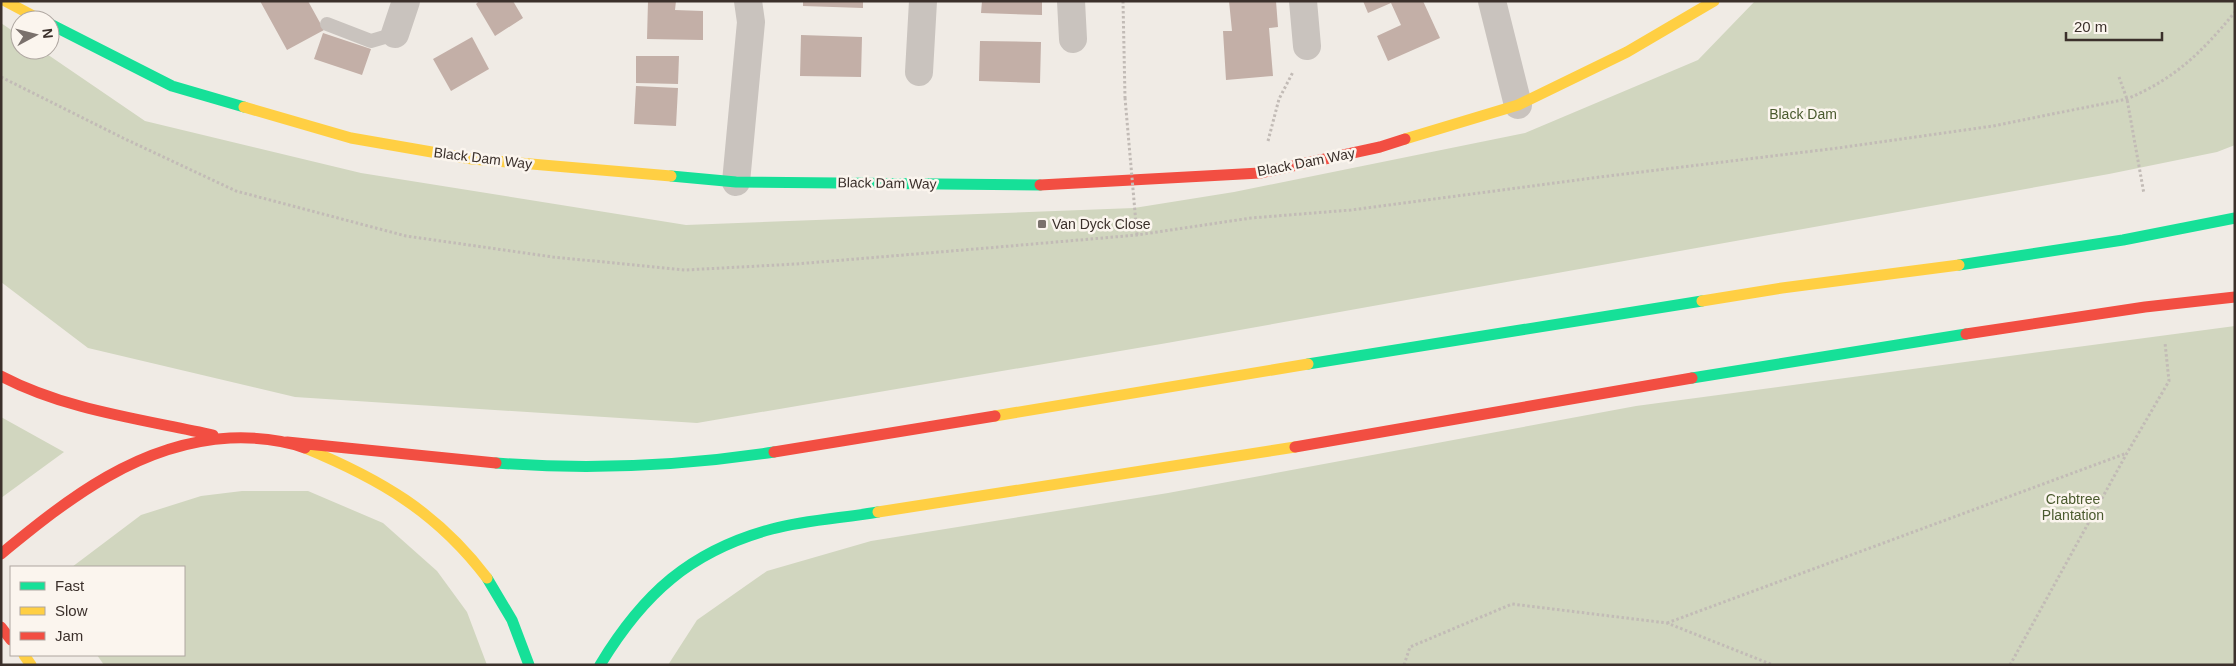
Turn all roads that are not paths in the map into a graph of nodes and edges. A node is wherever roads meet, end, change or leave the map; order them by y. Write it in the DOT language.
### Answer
graph roads {
  1 [pos="5,1"];
  2 [pos="406,1"];
  3 [pos="748,1"];
  4 [pos="923,1"];
  5 [pos="1070,1"];
  6 [pos="1303,1"];
  7 [pos="1492,1"];
  8 [pos="1714,1"];
  9 [pos="22,10"];
  10 [pos="326,24"];
  11 [pos="60,29"];
  12 [pos="395,34"];
  13 [pos="1073,40"];
  14 [pos="1307,46"];
  15 [pos="919,72"];
  16 [pos="1518,105"];
  17 [pos="736,182"];
  18 [pos="2235,218"];
  19 [pos="2235,296"];
  20 [pos="1,376"];
  21 [pos="234,439"];
  22 [pos="287,442"];
  23 [pos="1,554"];
  24 [pos="1,628"];
  25 [pos="10,639"];
  26 [pos="529,665"];
  27 [pos="600,665"];
  1 -- 9 [label="main road"];
  2 -- 12 [label="street"];
  3 -- 17 [label="street"];
  4 -- 15 [label="street"];
  5 -- 13 [label="street"];
  6 -- 14 [label="street"];
  7 -- 16 [label="street"];
  8 -- 16 [label="main road, Black Dam Way"];
  10 -- 12 [label="lane"];
  11 -- 17 [label="main road, Black Dam Way"];
  16 -- 17 [label="main road, Black Dam Way"];
  18 -- 22 [label="main road"];
  19 -- 27 [label="main road"];
  20 -- 21 [label="main road"];
  21 -- 22 [label="main road"];
  21 -- 23 [label="main road"];
  22 -- 26 [label="main road"];
  24 -- 25 [label="main road"];
}
